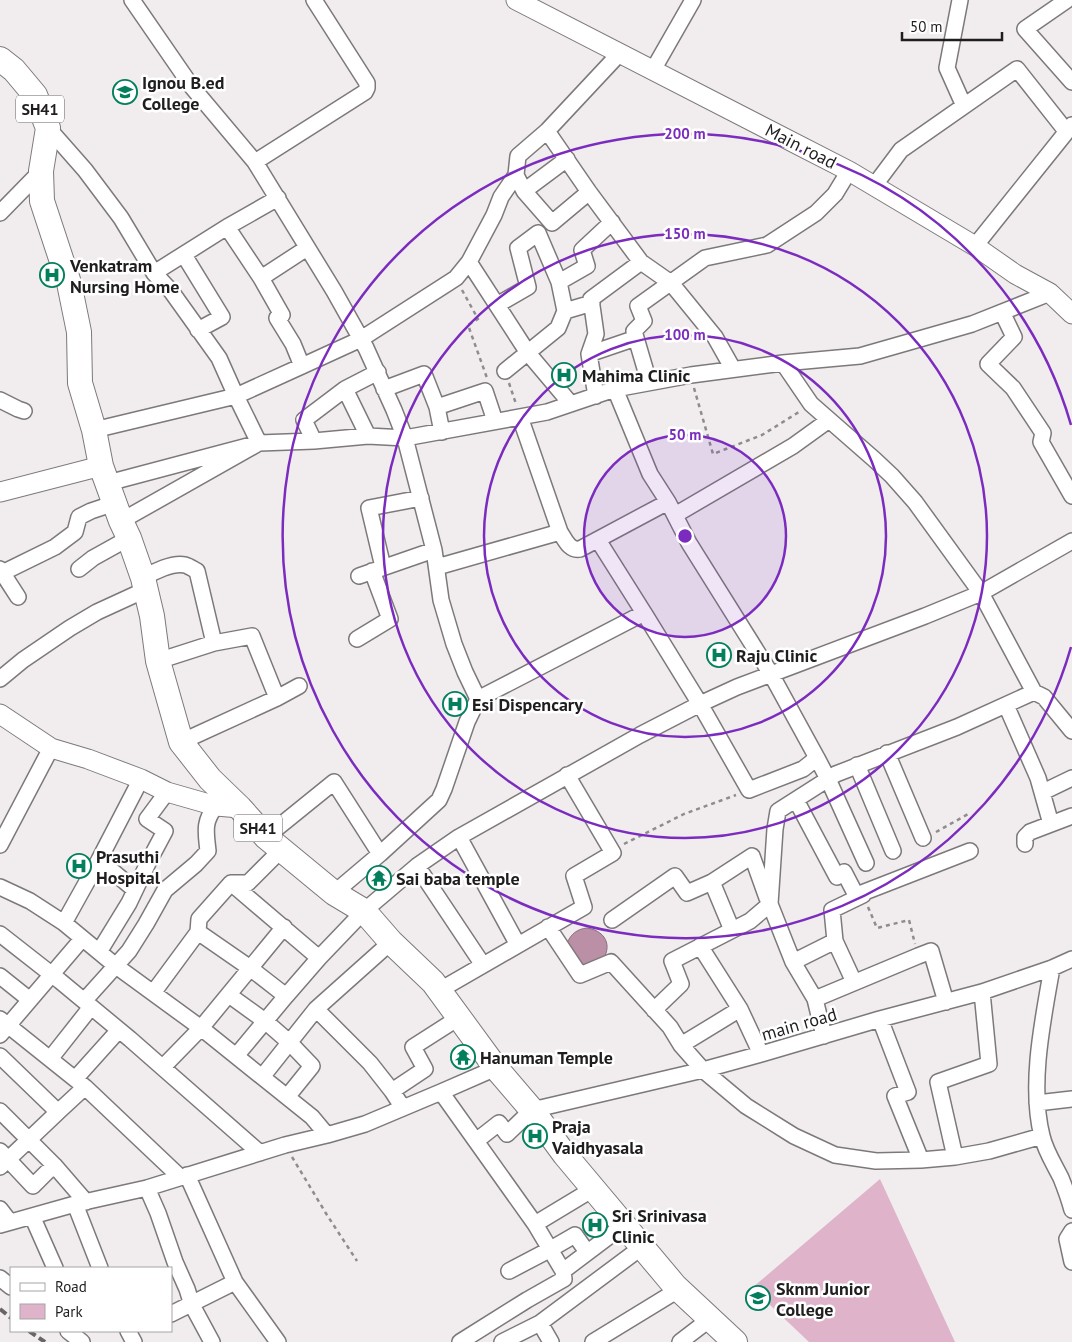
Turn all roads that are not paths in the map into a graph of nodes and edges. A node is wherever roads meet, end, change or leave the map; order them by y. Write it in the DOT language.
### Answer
graph roads {
  1 [pos="132,0"];
  2 [pos="314,0"];
  3 [pos="516,0"];
  4 [pos="693,0"];
  5 [pos="960,0"];
  6 [pos="1067,0"];
  7 [pos="620,53"];
  8 [pos="0,59"];
  9 [pos="653,70"];
  10 [pos="1072,82"];
  11 [pos="964,106"];
  12 [pos="48,128"];
  13 [pos="1069,128"];
  14 [pos="547,131"];
  15 [pos="567,159"];
  16 [pos="255,162"];
  17 [pos="849,171"];
  18 [pos="41,172"];
  19 [pos="516,175"];
  20 [pos="874,186"];
  21 [pos="524,192"];
  22 [pos="589,192"];
  23 [pos="278,198"];
  24 [pos="0,214"];
  25 [pos="612,222"];
  26 [pos="227,227"];
  27 [pos="975,246"];
  28 [pos="307,248"];
  29 [pos="184,255"];
  30 [pos="468,262"];
  31 [pos="641,262"];
  32 [pos="154,272"];
  33 [pos="261,278"];
  34 [pos="558,282"];
  35 [pos="671,283"];
  36 [pos="1050,293"];
  37 [pos="592,303"];
  38 [pos="497,305"];
  39 [pos="566,311"];
  40 [pos="1002,312"];
  41 [pos="1072,314"];
  42 [pos="198,330"];
  43 [pos="636,338"];
  44 [pos="360,339"];
  45 [pos="528,352"];
  46 [pos="589,354"];
  47 [pos="783,363"];
  48 [pos="302,366"];
  49 [pos="734,369"];
  50 [pos="505,371"];
  51 [pos="378,372"];
  52 [pos="649,382"];
  53 [pos="345,389"];
  54 [pos="384,389"];
  55 [pos="615,389"];
  56 [pos="236,396"];
  57 [pos="596,396"];
  58 [pos="0,400"];
  59 [pos="571,404"];
  60 [pos="437,407"];
  61 [pos="24,411"];
  62 [pos="520,417"];
  63 [pos="829,420"];
  64 [pos="495,421"];
  65 [pos="94,430"];
  66 [pos="442,432"];
  67 [pos="368,436"];
  68 [pos="405,438"];
  69 [pos="314,441"];
  70 [pos="259,443"];
  71 [pos="0,492"];
  72 [pos="1072,496"];
  73 [pos="421,498"];
  74 [pos="115,502"];
  75 [pos="671,509"];
  76 [pos="560,532"];
  77 [pos="598,540"];
  78 [pos="1072,541"];
  79 [pos="434,550"];
  80 [pos="437,567"];
  81 [pos="79,568"];
  82 [pos="1,571"];
  83 [pos="371,571"];
  84 [pos="144,584"];
  85 [pos="981,593"];
  86 [pos="18,597"];
  87 [pos="644,613"];
  88 [pos="357,639"];
  89 [pos="214,643"];
  90 [pos="158,661"];
  91 [pos="771,674"];
  92 [pos="0,680"];
  93 [pos="299,686"];
  94 [pos="1034,692"];
  95 [pos="277,698"];
  96 [pos="478,699"];
  97 [pos="700,704"];
  98 [pos="1006,705"];
  99 [pos="0,714"];
  100 [pos="1072,731"];
  101 [pos="181,742"];
  102 [pos="51,748"];
  103 [pos="887,753"];
  104 [pos="817,758"];
  105 [pos="857,765"];
  106 [pos="567,775"];
  107 [pos="1072,778"];
  108 [pos="141,779"];
  109 [pos="828,779"];
  110 [pos="167,792"];
  111 [pos="1043,792"];
  112 [pos="796,800"];
  113 [pos="216,806"];
  114 [pos="240,808"];
  115 [pos="1072,816"];
  116 [pos="1051,824"];
  117 [pos="459,837"];
  118 [pos="923,838"];
  119 [pos="274,844"];
  120 [pos="1025,844"];
  121 [pos="0,845"];
  122 [pos="970,850"];
  123 [pos="893,851"];
  124 [pos="380,854"];
  125 [pos="99,860"];
  126 [pos="866,863"];
  127 [pos="418,866"];
  128 [pos="712,882"];
  129 [pos="231,884"];
  130 [pos="0,887"];
  131 [pos="135,890"];
  132 [pos="334,893"];
  133 [pos="861,895"];
  134 [pos="770,904"];
  135 [pos="364,911"];
  136 [pos="612,920"];
  137 [pos="64,922"];
  138 [pos="284,927"];
  139 [pos="548,927"];
  140 [pos="732,930"];
  141 [pos="198,932"];
  142 [pos="0,934"];
  143 [pos="82,939"];
  144 [pos="391,942"];
  145 [pos="835,942"];
  146 [pos="518,944"];
  147 [pos="700,946"];
  148 [pos="99,952"];
  149 [pos="319,958"];
  150 [pos="1072,959"];
  151 [pos="793,962"];
  152 [pos="483,965"];
  153 [pos="116,966"];
  154 [pos="250,968"];
  155 [pos="1052,968"];
  156 [pos="52,974"];
  157 [pos="0,976"];
  158 [pos="854,982"];
  159 [pos="440,990"];
  160 [pos="982,992"];
  161 [pos="153,993"];
  162 [pos="229,995"];
  163 [pos="286,996"];
  164 [pos="816,999"];
  165 [pos="30,1000"];
  166 [pos="946,1002"];
  167 [pos="87,1004"];
  168 [pos="316,1009"];
  169 [pos="740,1009"];
  170 [pos="654,1010"];
  171 [pos="460,1017"];
  172 [pos="880,1019"];
  173 [pos="265,1021"];
  174 [pos="3,1027"];
  175 [pos="201,1028"];
  176 [pos="119,1030"];
  177 [pos="824,1036"];
  178 [pos="289,1042"];
  179 [pos="681,1045"];
  180 [pos="761,1054"];
  181 [pos="0,1056"];
  182 [pos="236,1056"];
  183 [pos="50,1059"];
  184 [pos="163,1067"];
  185 [pos="496,1068"];
  186 [pos="703,1070"];
  187 [pos="262,1077"];
  188 [pos="80,1083"];
  189 [pos="392,1091"];
  190 [pos="441,1092"];
  191 [pos="287,1097"];
  192 [pos="1072,1099"];
  193 [pos="1037,1103"];
  194 [pos="403,1108"];
  195 [pos="532,1110"];
  196 [pos="58,1112"];
  197 [pos="2,1119"];
  198 [pos="327,1135"];
  199 [pos="1042,1136"];
  200 [pos="28,1139"];
  201 [pos="476,1141"];
  202 [pos="260,1153"];
  203 [pos="956,1157"];
  204 [pos="3,1159"];
  205 [pos="920,1160"];
  206 [pos="54,1165"];
  207 [pos="183,1176"];
  208 [pos="147,1188"];
  209 [pos="594,1189"];
  210 [pos="80,1203"];
  211 [pos="0,1209"];
  212 [pos="1072,1210"];
  213 [pos="32,1216"];
  214 [pos="5,1224"];
  215 [pos="535,1224"];
  216 [pos="624,1225"];
  217 [pos="1072,1231"];
  218 [pos="642,1247"];
  219 [pos="549,1250"];
  220 [pos="587,1252"];
  221 [pos="1072,1262"];
  222 [pos="55,1267"];
  223 [pos="100,1267"];
  224 [pos="509,1271"];
  225 [pos="563,1271"];
  226 [pos="0,1278"];
  227 [pos="235,1282"];
  228 [pos="10,1286"];
  229 [pos="678,1290"];
  230 [pos="192,1305"];
  231 [pos="172,1314"];
  232 [pos="710,1319"];
  233 [pos="540,1323"];
  234 [pos="69,1332"];
  235 [pos="467,1340"];
  236 [pos="82,1342"];
  237 [pos="212,1342"];
  238 [pos="278,1342"];
  239 [pos="502,1342"];
  240 [pos="551,1342"];
  241 [pos="593,1342"];
  242 [pos="680,1342"];
  243 [pos="735,1342"];
  1 -- 16 [label="street"];
  2 -- 16 [label="street"];
  3 -- 7 [label="street, Main road"];
  4 -- 9 [label="street"];
  5 -- 11 [label="street"];
  6 -- 10 [label="street"];
  7 -- 9 [label="street, Main road"];
  7 -- 14 [label="street"];
  8 -- 12 [label="main road, SH41"];
  9 -- 17 [label="street, Main road"];
  11 -- 13 [label="street"];
  11 -- 20 [label="street"];
  12 -- 18 [label="main road, SH41"];
  12 -- 32 [label="street"];
  13 -- 27 [label="street"];
  14 -- 15 [label="street"];
  14 -- 19 [label="street"];
  15 -- 21 [label="street"];
  15 -- 22 [label="street"];
  16 -- 23 [label="street"];
  17 -- 20 [label="street, Main road"];
  17 -- 35 [label="street"];
  18 -- 24 [label="street"];
  18 -- 65 [label="main road, SH41"];
  19 -- 21 [label="street"];
  19 -- 30 [label="street"];
  20 -- 27 [label="street, Main road"];
  21 -- 22 [label="street"];
  22 -- 25 [label="street"];
  23 -- 26 [label="street"];
  23 -- 28 [label="street"];
  25 -- 31 [label="street"];
  25 -- 34 [label="street"];
  26 -- 29 [label="street"];
  26 -- 33 [label="street"];
  27 -- 36 [label="street, Main road"];
  28 -- 33 [label="street"];
  28 -- 44 [label="street"];
  29 -- 32 [label="street"];
  29 -- 42 [label="street"];
  30 -- 38 [label="street"];
  30 -- 44 [label="street"];
  31 -- 35 [label="street"];
  31 -- 37 [label="street"];
  32 -- 42 [label="street"];
  33 -- 48 [label="street"];
  34 -- 38 [label="street"];
  34 -- 39 [label="street"];
  35 -- 43 [label="street"];
  35 -- 49 [label="street"];
  36 -- 40 [label="street"];
  36 -- 41 [label="street, Main road"];
  37 -- 39 [label="street"];
  37 -- 46 [label="street"];
  38 -- 45 [label="street"];
  39 -- 45 [label="street"];
  40 -- 47 [label="street"];
  40 -- 72 [label="street"];
  42 -- 56 [label="street"];
  43 -- 46 [label="street"];
  43 -- 52 [label="street"];
  44 -- 48 [label="street"];
  44 -- 51 [label="street"];
  45 -- 50 [label="street"];
  45 -- 59 [label="street"];
  46 -- 57 [label="street"];
  47 -- 49 [label="street"];
  47 -- 63 [label="street"];
  48 -- 56 [label="street"];
  49 -- 52 [label="street"];
  51 -- 53 [label="street"];
  51 -- 54 [label="street"];
  52 -- 55 [label="street"];
  53 -- 67 [label="street"];
  53 -- 69 [label="street"];
  54 -- 60 [label="street"];
  54 -- 68 [label="street"];
  55 -- 57 [label="street"];
  55 -- 75 [label="street"];
  56 -- 65 [label="street"];
  56 -- 70 [label="street"];
  57 -- 59 [label="street"];
  58 -- 61 [label="street"];
  59 -- 62 [label="street"];
  60 -- 64 [label="street"];
  60 -- 66 [label="street"];
  62 -- 64 [label="street"];
  62 -- 76 [label="street"];
  63 -- 75 [label="street"];
  63 -- 85 [label="street"];
  64 -- 66 [label="street"];
  65 -- 74 [label="main road, SH41"];
  66 -- 68 [label="street"];
  67 -- 68 [label="street"];
  67 -- 69 [label="street"];
  68 -- 73 [label="street"];
  69 -- 70 [label="street"];
  70 -- 74 [label="street"];
  70 -- 74 [label="street"];
  71 -- 74 [label="street"];
  73 -- 79 [label="street"];
  73 -- 83 [label="street"];
  74 -- 81 [label="street"];
  74 -- 82 [label="street"];
  74 -- 84 [label="main road, SH41"];
  75 -- 77 [label="street"];
  75 -- 91 [label="street"];
  76 -- 77 [label="street"];
  76 -- 80 [label="street"];
  77 -- 87 [label="street"];
  78 -- 85 [label="street"];
  79 -- 80 [label="street"];
  79 -- 83 [label="street"];
  80 -- 96 [label="street"];
  82 -- 86 [label="street"];
  83 -- 88 [label="street"];
  84 -- 89 [label="street"];
  84 -- 90 [label="main road, SH41"];
  84 -- 92 [label="street"];
  85 -- 91 [label="street"];
  85 -- 94 [label="street"];
  87 -- 96 [label="street"];
  87 -- 97 [label="street"];
  89 -- 90 [label="street"];
  89 -- 95 [label="street"];
  90 -- 101 [label="main road, SH41"];
  91 -- 97 [label="street"];
  91 -- 104 [label="street"];
  93 -- 95 [label="street"];
  94 -- 98 [label="street"];
  94 -- 100 [label="street"];
  95 -- 101 [label="street"];
  96 -- 124 [label="street"];
  97 -- 104 [label="street"];
  97 -- 106 [label="street"];
  98 -- 103 [label="street"];
  98 -- 111 [label="street"];
  99 -- 102 [label="street"];
  101 -- 114 [label="main road, SH41"];
  102 -- 108 [label="street"];
  102 -- 121 [label="street"];
  103 -- 105 [label="street"];
  103 -- 118 [label="street"];
  104 -- 109 [label="street"];
  105 -- 109 [label="street"];
  105 -- 123 [label="street"];
  106 -- 117 [label="street"];
  106 -- 139 [label="street"];
  107 -- 111 [label="street"];
  108 -- 110 [label="street"];
  108 -- 125 [label="street"];
  109 -- 112 [label="street"];
  109 -- 126 [label="street"];
  110 -- 113 [label="street"];
  110 -- 131 [label="street"];
  111 -- 116 [label="street"];
  112 -- 133 [label="street"];
  112 -- 134 [label="street"];
  113 -- 114 [label="street"];
  113 -- 153 [label="street"];
  114 -- 119 [label="main road, SH41"];
  115 -- 116 [label="street"];
  116 -- 120 [label="street"];
  117 -- 127 [label="street"];
  117 -- 146 [label="street"];
  119 -- 124 [label="street"];
  119 -- 129 [label="street"];
  119 -- 132 [label="main road, SH41"];
  122 -- 133 [label="street"];
  124 -- 132 [label="street"];
  125 -- 131 [label="street"];
  125 -- 137 [label="street"];
  127 -- 135 [label="street"];
  127 -- 152 [label="street"];
  128 -- 134 [label="street"];
  128 -- 136 [label="street"];
  128 -- 140 [label="street"];
  129 -- 138 [label="street"];
  129 -- 141 [label="street"];
  130 -- 137 [label="street"];
  131 -- 148 [label="street"];
  132 -- 135 [label="main road, SH41"];
  133 -- 145 [label="street"];
  134 -- 140 [label="street"];
  134 -- 151 [label="street"];
  135 -- 144 [label="main road, SH41"];
  135 -- 149 [label="street"];
  137 -- 143 [label="street"];
  138 -- 149 [label="street"];
  138 -- 154 [label="street"];
  139 -- 146 [label="street"];
  139 -- 170 [label="street"];
  140 -- 147 [label="street"];
  141 -- 154 [label="street"];
  141 -- 161 [label="street"];
  142 -- 156 [label="street"];
  143 -- 148 [label="street"];
  143 -- 156 [label="street"];
  144 -- 159 [label="main road, SH41"];
  144 -- 168 [label="street"];
  145 -- 151 [label="street"];
  145 -- 158 [label="street"];
  146 -- 152 [label="street"];
  147 -- 169 [label="street"];
  147 -- 170 [label="street"];
  148 -- 153 [label="street"];
  149 -- 163 [label="street"];
  150 -- 155 [label="street, main road"];
  151 -- 164 [label="street"];
  152 -- 159 [label="street"];
  153 -- 161 [label="street"];
  153 -- 167 [label="street"];
  154 -- 162 [label="street"];
  154 -- 163 [label="street"];
  155 -- 160 [label="street, main road"];
  155 -- 193 [label="street"];
  156 -- 165 [label="street"];
  156 -- 167 [label="street"];
  157 -- 165 [label="street"];
  158 -- 164 [label="street"];
  158 -- 166 [label="street"];
  159 -- 171 [label="main road, SH41"];
  160 -- 166 [label="street, main road"];
  160 -- 203 [label="street"];
  161 -- 175 [label="street"];
  162 -- 173 [label="street"];
  162 -- 175 [label="street"];
  163 -- 173 [label="street"];
  164 -- 177 [label="street"];
  165 -- 174 [label="street"];
  166 -- 172 [label="street, main road"];
  167 -- 176 [label="street"];
  167 -- 183 [label="street"];
  168 -- 178 [label="street"];
  168 -- 189 [label="street"];
  169 -- 179 [label="street"];
  169 -- 180 [label="street"];
  170 -- 179 [label="street"];
  171 -- 185 [label="main road, SH41"];
  171 -- 189 [label="street"];
  172 -- 177 [label="street, main road"];
  172 -- 205 [label="street"];
  173 -- 178 [label="street"];
  173 -- 182 [label="street"];
  174 -- 183 [label="street"];
  175 -- 182 [label="street"];
  175 -- 184 [label="street"];
  176 -- 184 [label="street"];
  176 -- 188 [label="street"];
  177 -- 180 [label="street, main road"];
  178 -- 187 [label="street"];
  178 -- 191 [label="street"];
  179 -- 186 [label="street"];
  180 -- 186 [label="street, main road"];
  181 -- 196 [label="street"];
  182 -- 187 [label="street"];
  183 -- 188 [label="street"];
  184 -- 202 [label="street"];
  185 -- 190 [label="street"];
  185 -- 195 [label="main road, SH41"];
  186 -- 195 [label="street, main road"];
  186 -- 205 [label="street"];
  187 -- 191 [label="street"];
  188 -- 196 [label="street"];
  188 -- 207 [label="street"];
  189 -- 194 [label="street"];
  190 -- 194 [label="street"];
  190 -- 201 [label="street"];
  191 -- 198 [label="street"];
  192 -- 193 [label="street"];
  193 -- 199 [label="street"];
  194 -- 198 [label="street"];
  195 -- 201 [label="street"];
  195 -- 209 [label="main road, SH41"];
  196 -- 200 [label="street"];
  197 -- 200 [label="street"];
  198 -- 202 [label="street"];
  199 -- 203 [label="street"];
  199 -- 212 [label="street"];
  200 -- 204 [label="street"];
  200 -- 206 [label="street"];
  201 -- 215 [label="street"];
  202 -- 207 [label="street"];
  203 -- 205 [label="street"];
  204 -- 206 [label="street"];
  206 -- 210 [label="street"];
  207 -- 208 [label="street"];
  207 -- 227 [label="street"];
  208 -- 210 [label="street"];
  208 -- 230 [label="street"];
  209 -- 215 [label="street"];
  209 -- 216 [label="main road, SH41"];
  210 -- 213 [label="street"];
  210 -- 223 [label="street"];
  211 -- 214 [label="street"];
  213 -- 214 [label="street"];
  213 -- 222 [label="street"];
  215 -- 219 [label="street"];
  216 -- 218 [label="main road, SH41"];
  216 -- 220 [label="street"];
  217 -- 221 [label="street"];
  218 -- 229 [label="main road, SH41"];
  218 -- 233 [label="street"];
  219 -- 220 [label="street"];
  219 -- 224 [label="street"];
  219 -- 225 [label="street"];
  220 -- 225 [label="street"];
  225 -- 235 [label="street"];
  226 -- 228 [label="street"];
  227 -- 230 [label="street"];
  227 -- 238 [label="street"];
  229 -- 232 [label="main road, SH41"];
  229 -- 241 [label="street"];
  230 -- 231 [label="street"];
  230 -- 237 [label="street"];
  232 -- 242 [label="street"];
  232 -- 243 [label="main road, SH41"];
  233 -- 239 [label="street"];
  233 -- 240 [label="street"];
  234 -- 236 [label="street"];
}
